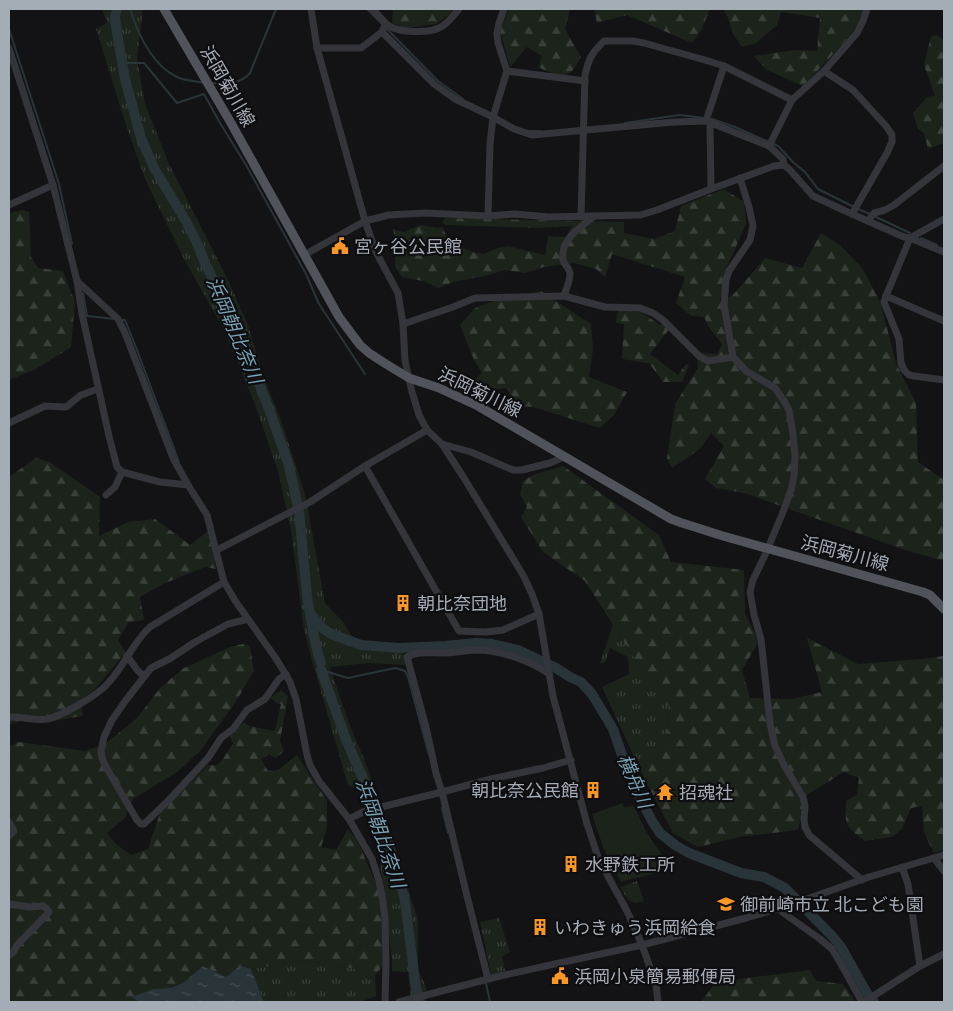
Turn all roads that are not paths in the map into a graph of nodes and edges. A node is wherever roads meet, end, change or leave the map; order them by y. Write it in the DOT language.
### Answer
graph roads {
  1 [pos="164,9"];
  2 [pos="311,9"];
  3 [pos="372,9"];
  4 [pos="459,9"];
  5 [pos="504,9"];
  6 [pos="867,9"];
  7 [pos="385,22"];
  8 [pos="382,32"];
  9 [pos="9,48"];
  10 [pos="317,48"];
  11 [pos="724,66"];
  12 [pos="824,70"];
  13 [pos="507,71"];
  14 [pos="585,82"];
  15 [pos="792,100"];
  16 [pos="493,117"];
  17 [pos="708,120"];
  18 [pos="584,130"];
  19 [pos="771,143"];
  20 [pos="784,165"];
  21 [pos="944,166"];
  22 [pos="740,178"];
  23 [pos="53,185"];
  24 [pos="711,189"];
  25 [pos="9,205"];
  26 [pos="854,210"];
  27 [pos="488,216"];
  28 [pos="581,217"];
  29 [pos="593,217"];
  30 [pos="871,218"];
  31 [pos="944,219"];
  32 [pos="365,221"];
  33 [pos="910,238"];
  34 [pos="944,252"];
  35 [pos="304,256"];
  36 [pos="77,281"];
  37 [pos="564,296"];
  38 [pos="886,296"];
  39 [pos="944,321"];
  40 [pos="403,324"];
  41 [pos="734,357"];
  42 [pos="409,378"];
  43 [pos="944,380"];
  44 [pos="98,389"];
  45 [pos="9,423"];
  46 [pos="427,430"];
  47 [pos="442,444"];
  48 [pos="564,457"];
  49 [pos="365,466"];
  50 [pos="122,472"];
  51 [pos="188,485"];
  52 [pos="106,495"];
  53 [pos="768,548"];
  54 [pos="217,550"];
  55 [pos="224,582"];
  56 [pos="944,609"];
  57 [pos="539,614"];
  58 [pos="248,619"];
  59 [pos="127,656"];
  60 [pos="286,674"];
  61 [pos="549,674"];
  62 [pos="144,676"];
  63 [pos="9,717"];
  64 [pos="571,760"];
  65 [pos="440,793"];
  66 [pos="350,819"];
  67 [pos="9,822"];
  68 [pos="9,836"];
  69 [pos="944,855"];
  70 [pos="934,858"];
  71 [pos="902,867"];
  72 [pos="944,871"];
  73 [pos="862,880"];
  74 [pos="9,904"];
  75 [pos="778,909"];
  76 [pos="642,945"];
  77 [pos="944,954"];
  78 [pos="9,955"];
  79 [pos="920,966"];
  80 [pos="486,979"];
  81 [pos="385,1002"];
  82 [pos="399,1002"];
  83 [pos="658,1002"];
  84 [pos="863,1002"];
  1 -- 35 [label="main road, 浜岡菊川線"];
  2 -- 10 [label="street"];
  3 -- 7 [label="street"];
  4 -- 7 [label="street"];
  5 -- 13 [label="street"];
  6 -- 12 [label="street"];
  7 -- 8 [label="street"];
  8 -- 10 [label="street"];
  8 -- 16 [label="street"];
  9 -- 23 [label="street"];
  10 -- 32 [label="street"];
  11 -- 14 [label="street"];
  11 -- 15 [label="street"];
  11 -- 17 [label="street"];
  12 -- 15 [label="street"];
  12 -- 26 [label="street"];
  13 -- 14 [label="street"];
  13 -- 16 [label="street"];
  14 -- 18 [label="street"];
  15 -- 19 [label="street"];
  16 -- 18 [label="street"];
  16 -- 27 [label="street"];
  17 -- 18 [label="street"];
  17 -- 19 [label="street"];
  17 -- 24 [label="street"];
  18 -- 28 [label="street"];
  19 -- 20 [label="street"];
  20 -- 22 [label="street"];
  20 -- 26 [label="street"];
  21 -- 30 [label="street"];
  22 -- 24 [label="street"];
  22 -- 41 [label="street"];
  23 -- 25 [label="street"];
  23 -- 36 [label="street"];
  24 -- 29 [label="street"];
  26 -- 30 [label="street"];
  27 -- 28 [label="street"];
  27 -- 32 [label="street"];
  28 -- 29 [label="street"];
  29 -- 37 [label="street"];
  30 -- 33 [label="street"];
  31 -- 33 [label="street"];
  32 -- 35 [label="street"];
  32 -- 40 [label="street"];
  33 -- 34 [label="street"];
  33 -- 38 [label="street"];
  35 -- 42 [label="main road, 浜岡菊川線"];
  36 -- 44 [label="street"];
  36 -- 51 [label="street"];
  37 -- 40 [label="street"];
  37 -- 41 [label="street"];
  38 -- 39 [label="street"];
  38 -- 43 [label="street"];
  40 -- 42 [label="street"];
  41 -- 53 [label="street"];
  42 -- 46 [label="street"];
  42 -- 48 [label="main road, 浜岡菊川線"];
  44 -- 45 [label="street"];
  44 -- 50 [label="street"];
  46 -- 47 [label="street"];
  46 -- 49 [label="street"];
  47 -- 48 [label="street"];
  47 -- 57 [label="street"];
  48 -- 53 [label="main road, 浜岡菊川線"];
  49 -- 54 [label="street"];
  49 -- 57 [label="street"];
  50 -- 51 [label="street"];
  50 -- 52 [label="street"];
  51 -- 54 [label="street"];
  53 -- 56 [label="main road, 浜岡菊川線"];
  53 -- 73 [label="street"];
  54 -- 55 [label="street"];
  55 -- 58 [label="street"];
  55 -- 59 [label="street"];
  57 -- 61 [label="street"];
  58 -- 60 [label="street"];
  58 -- 62 [label="street"];
  59 -- 62 [label="street"];
  59 -- 63 [label="street"];
  60 -- 62 [label="street"];
  60 -- 66 [label="street"];
  61 -- 64 [label="street"];
  61 -- 65 [label="street"];
  64 -- 65 [label="street"];
  64 -- 76 [label="street"];
  65 -- 66 [label="street"];
  65 -- 80 [label="street"];
  66 -- 81 [label="street"];
  67 -- 68 [label="street"];
  69 -- 70 [label="street"];
  70 -- 71 [label="street"];
  70 -- 72 [label="street"];
  71 -- 73 [label="street"];
  71 -- 79 [label="street"];
  73 -- 75 [label="street"];
  74 -- 78 [label="street"];
  75 -- 76 [label="street"];
  75 -- 84 [label="street"];
  76 -- 80 [label="street"];
  76 -- 83 [label="street"];
  77 -- 79 [label="street"];
  79 -- 84 [label="street"];
  80 -- 82 [label="street"];
}
